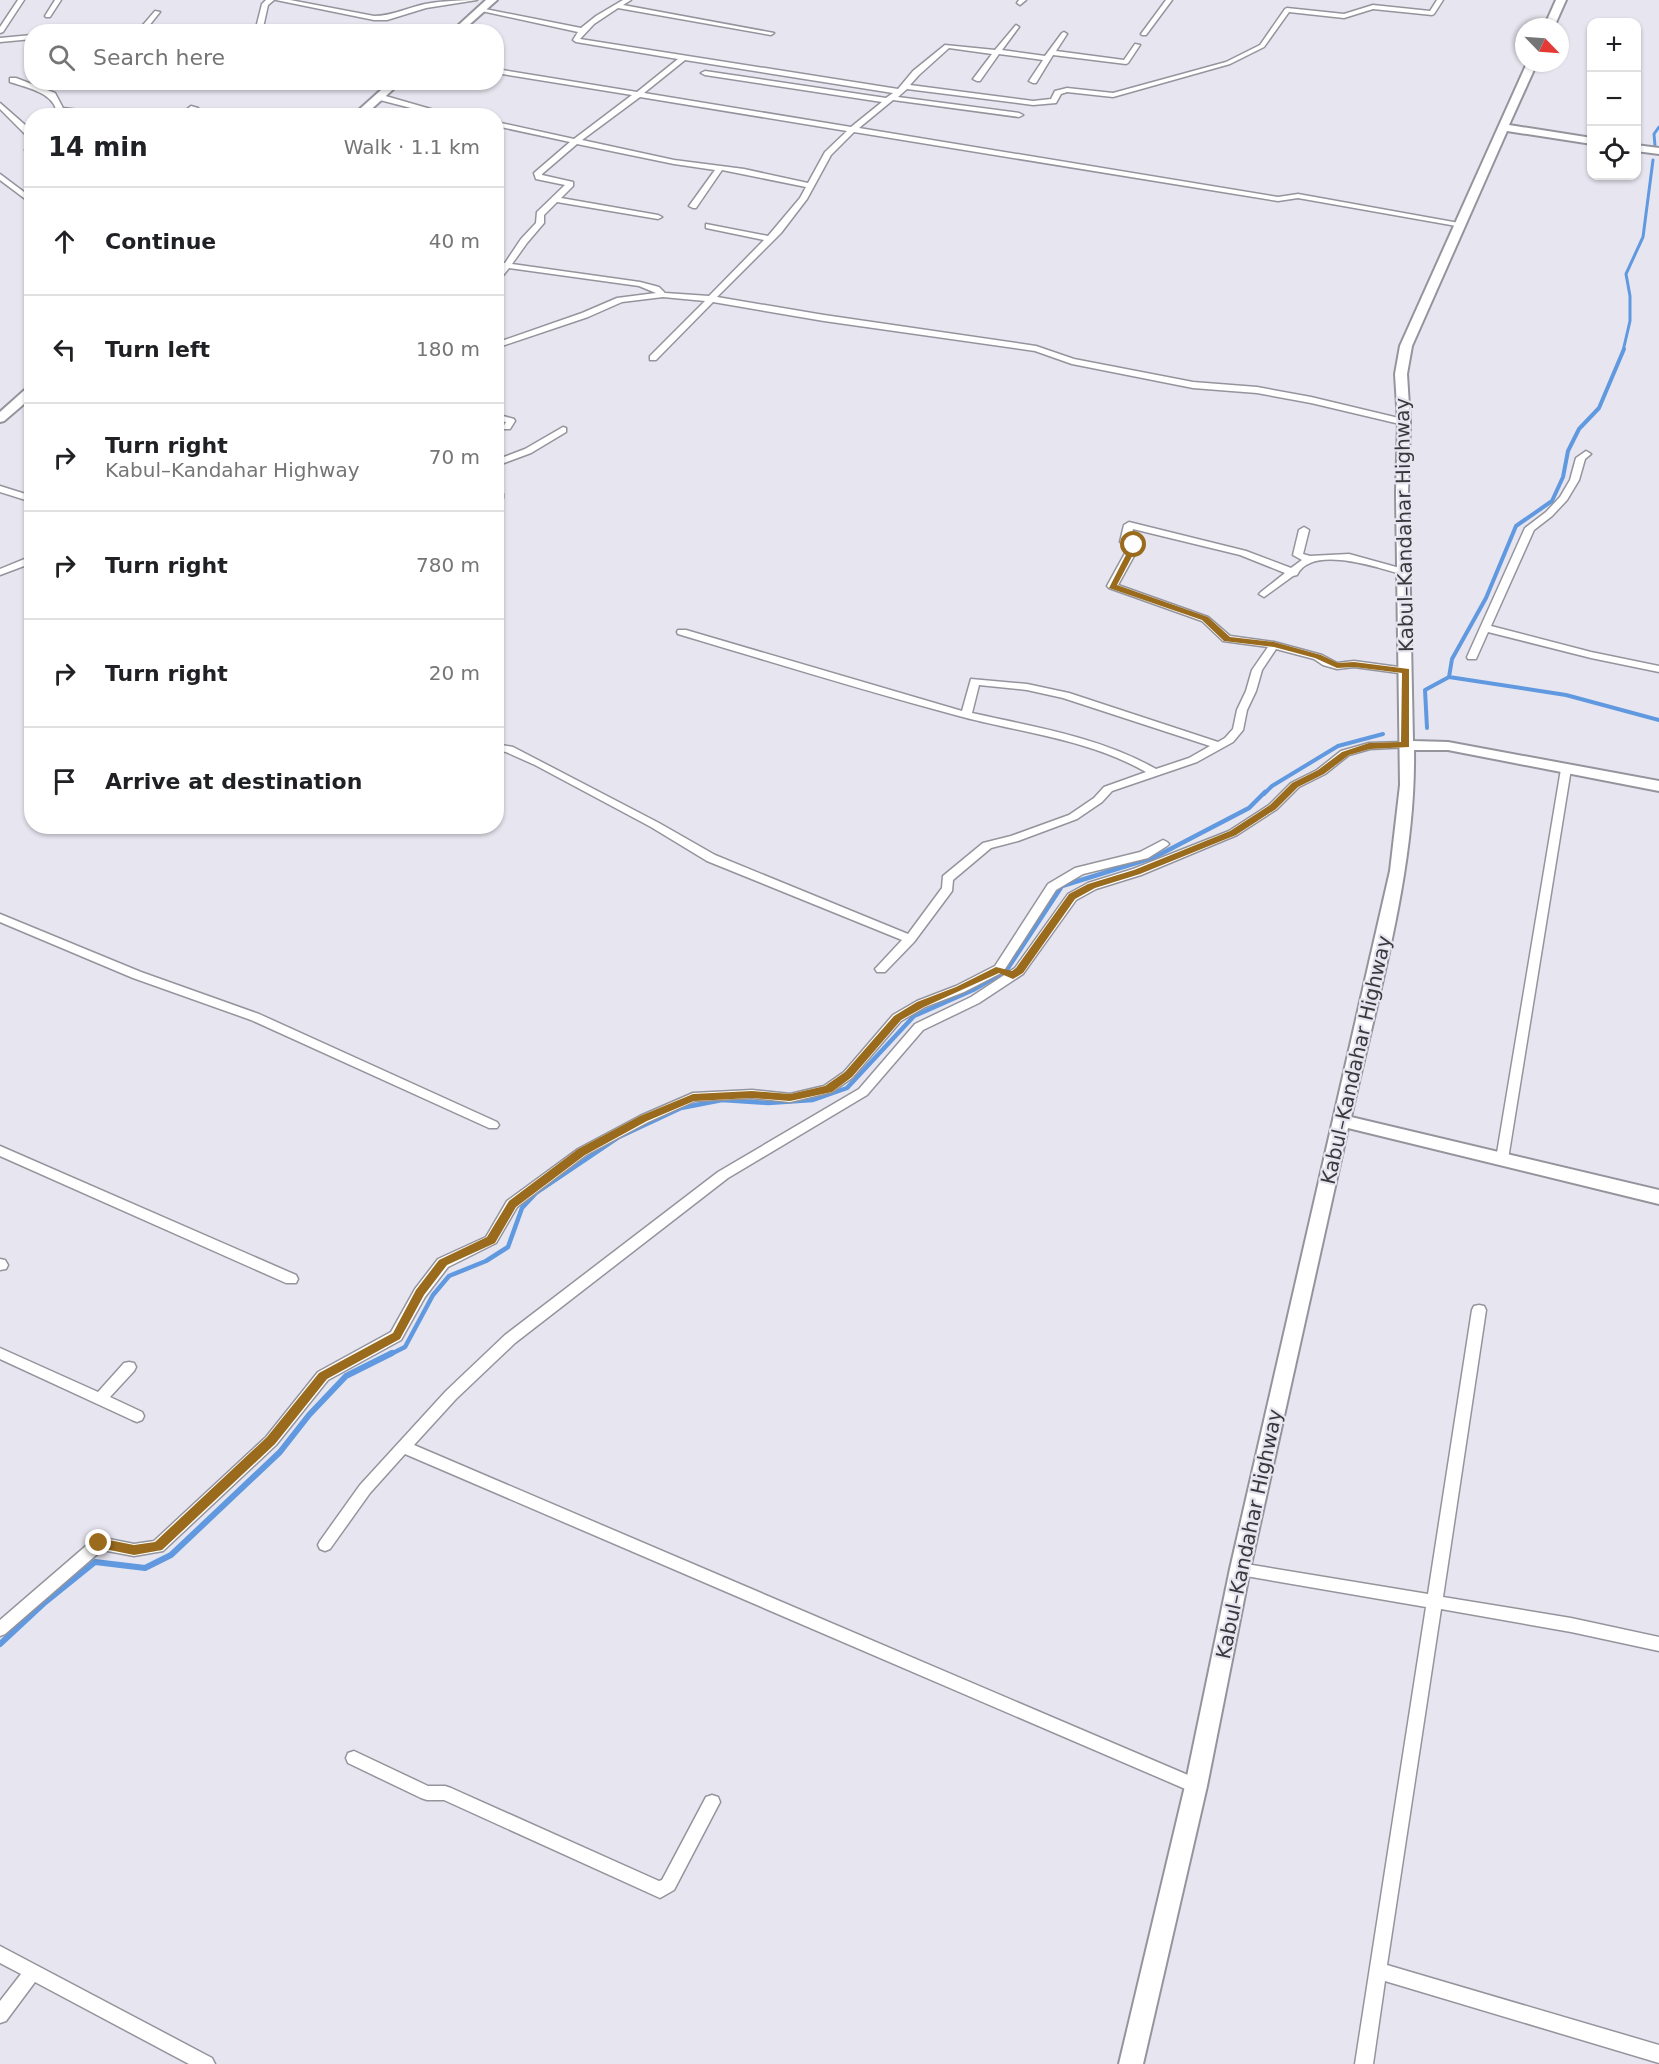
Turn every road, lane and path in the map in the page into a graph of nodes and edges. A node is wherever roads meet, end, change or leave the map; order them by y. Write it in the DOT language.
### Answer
graph roads {
  1 [pos="21,0"];
  2 [pos="58,0"];
  3 [pos="271,0"];
  4 [pos="279,0"];
  5 [pos="474,0"];
  6 [pos="492,0"];
  7 [pos="628,0"];
  8 [pos="1169,0"];
  9 [pos="1440,0"];
  10 [pos="1561,0"];
  11 [pos="616,6"];
  12 [pos="480,10"];
  13 [pos="157,12"];
  14 [pos="48,16"];
  15 [pos="1553,18"];
  16 [pos="147,24"];
  17 [pos="260,24"];
  18 [pos="464,24"];
  19 [pos="1016,27"];
  20 [pos="583,31"];
  21 [pos="771,33"];
  22 [pos="1064,34"];
  23 [pos="1144,34"];
  24 [pos="1,35"];
  25 [pos="24,36"];
  26 [pos="1137,45"];
  27 [pos="997,52"];
  28 [pos="1049,56"];
  29 [pos="682,59"];
  30 [pos="504,72"];
  31 [pos="1528,72"];
  32 [pos="705,73"];
  33 [pos="24,79"];
  34 [pos="977,79"];
  35 [pos="1033,81"];
  36 [pos="24,86"];
  37 [pos="37,90"];
  38 [pos="385,90"];
  39 [pos="903,90"];
  40 [pos="640,94"];
  41 [pos="379,97"];
  42 [pos="891,100"];
  43 [pos="0,105"];
  44 [pos="58,108"];
  45 [pos="366,108"];
  46 [pos="421,108"];
  47 [pos="1019,115"];
  48 [pos="504,125"];
  49 [pos="1503,127"];
  50 [pos="24,128"];
  51 [pos="854,129"];
  52 [pos="574,140"];
  53 [pos="1587,140"];
  54 [pos="1641,149"];
  55 [pos="1659,151"];
  56 [pos="720,168"];
  57 [pos="0,176"];
  58 [pos="809,185"];
  59 [pos="24,199"];
  60 [pos="554,199"];
  61 [pos="693,206"];
  62 [pos="658,217"];
  63 [pos="1459,225"];
  64 [pos="709,226"];
  65 [pos="770,239"];
  66 [pos="504,264"];
  67 [pos="508,264"];
  68 [pos="504,270"];
  69 [pos="663,295"];
  70 [pos="712,298"];
  71 [pos="504,343"];
  72 [pos="653,358"];
  73 [pos="24,397"];
  74 [pos="0,418"];
  75 [pos="504,420"];
  76 [pos="1404,422"];
  77 [pos="507,427"];
  78 [pos="563,430"];
  79 [pos="1586,454"];
  80 [pos="504,461"];
  81 [pos="0,489"];
  82 [pos="24,496"];
  83 [pos="1304,530"];
  84 [pos="1309,559"];
  85 [pos="24,562"];
  86 [pos="0,572"];
  87 [pos="1404,572"];
  88 [pos="1294,573"];
  89 [pos="1264,594"];
  90 [pos="1485,628"];
  91 [pos="682,632"];
  92 [pos="1274,645"];
  93 [pos="1472,657"];
  94 [pos="1659,669"];
  95 [pos="1406,671"];
  96 [pos="966,715"];
  97 [pos="1218,745"];
  98 [pos="1406,745"];
  99 [pos="504,748"];
  100 [pos="1566,769"];
  101 [pos="1155,773"];
  102 [pos="1659,786"];
  103 [pos="1163,844"];
  104 [pos="1055,885"];
  105 [pos="1077,893"];
  106 [pos="0,918"];
  107 [pos="910,939"];
  108 [pos="881,969"];
  109 [pos="999,969"];
  110 [pos="1013,975"];
  111 [pos="1343,1121"];
  112 [pos="493,1125"];
  113 [pos="0,1151"];
  114 [pos="1502,1159"];
  115 [pos="1659,1197"];
  116 [pos="291,1279"];
  117 [pos="1479,1310"];
  118 [pos="0,1353"];
  119 [pos="129,1367"];
  120 [pos="100,1399"];
  121 [pos="137,1416"];
  122 [pos="403,1447"];
  123 [pos="325,1545"];
  124 [pos="1239,1569"];
  125 [pos="1433,1602"];
  126 [pos="0,1629"];
  127 [pos="1659,1644"];
  128 [pos="354,1758"];
  129 [pos="1196,1786"];
  130 [pos="712,1802"];
  131 [pos="0,1954"];
  132 [pos="33,1971"];
  133 [pos="1380,1971"];
  134 [pos="0,2016"];
  135 [pos="1659,2054"];
  136 [pos="206,2064"];
  137 [pos="1131,2064"];
  138 [pos="1364,2064"];
  1 -- 24 [label="street"];
  2 -- 14 [label="street"];
  3 -- 17 [label="street"];
  4 -- 5 [label="street"];
  6 -- 12 [label="main road"];
  7 -- 11 [label="street"];
  8 -- 23 [label="street"];
  9 -- 39 [label="street"];
  10 -- 15 [label="main road"];
  11 -- 20 [label="street"];
  11 -- 21 [label="street"];
  12 -- 18 [label="main road"];
  12 -- 20 [label="street"];
  13 -- 16 [label="street"];
  19 -- 27 [label="street"];
  20 -- 29 [label="street"];
  22 -- 28 [label="street"];
  24 -- 25 [label="street"];
  26 -- 28 [label="street"];
  27 -- 28 [label="street"];
  27 -- 34 [label="street"];
  27 -- 39 [label="street"];
  28 -- 35 [label="street"];
  29 -- 39 [label="street"];
  29 -- 40 [label="street"];
  30 -- 40 [label="street"];
  31 -- 49 [label="main road, Kabul–Kandahar Highway"];
  32 -- 42 [label="street"];
  33 -- 36 [label="street"];
  37 -- 44 [label="street"];
  38 -- 41 [label="main road"];
  39 -- 42 [label="street"];
  40 -- 51 [label="street"];
  40 -- 52 [label="street"];
  41 -- 45 [label="main road"];
  41 -- 46 [label="street"];
  42 -- 47 [label="street"];
  42 -- 51 [label="street"];
  43 -- 50 [label="street"];
  48 -- 52 [label="street"];
  49 -- 53 [label="main road"];
  49 -- 63 [label="main road, Kabul–Kandahar Highway"];
  51 -- 58 [label="street"];
  51 -- 63 [label="street"];
  52 -- 56 [label="street"];
  52 -- 60 [label="street"];
  54 -- 55 [label="main road"];
  56 -- 58 [label="street"];
  56 -- 61 [label="street"];
  57 -- 59 [label="street"];
  58 -- 65 [label="street"];
  60 -- 62 [label="street"];
  60 -- 67 [label="street"];
  63 -- 76 [label="main road, Kabul–Kandahar Highway"];
  64 -- 65 [label="street"];
  65 -- 70 [label="street"];
  66 -- 67 [label="street"];
  67 -- 68 [label="street"];
  67 -- 69 [label="street"];
  69 -- 70 [label="street"];
  69 -- 71 [label="street"];
  70 -- 72 [label="street"];
  70 -- 76 [label="street"];
  73 -- 74 [label="main road"];
  75 -- 77 [label="street"];
  76 -- 87 [label="main road, Kabul–Kandahar Highway"];
  78 -- 80 [label="street"];
  79 -- 90 [label="street"];
  81 -- 82 [label="street"];
  83 -- 84 [label="street"];
  84 -- 87 [label="street"];
  84 -- 88 [label="street"];
  85 -- 86 [label="street"];
  87 -- 95 [label="main road, Kabul–Kandahar Highway"];
  88 -- 89 [label="street"];
  88 -- 92 [label="street"];
  90 -- 93 [label="street"];
  90 -- 94 [label="street"];
  91 -- 96 [label="street"];
  92 -- 95 [label="street"];
  92 -- 97 [label="street"];
  95 -- 98 [label="main road, Kabul–Kandahar Highway"];
  96 -- 97 [label="street"];
  96 -- 101 [label="street"];
  97 -- 101 [label="street"];
  98 -- 100 [label="main road"];
  98 -- 105 [label="street"];
  98 -- 111 [label="main road, Kabul–Kandahar Highway"];
  99 -- 107 [label="street"];
  100 -- 102 [label="main road"];
  100 -- 114 [label="street"];
  101 -- 107 [label="street"];
  103 -- 104 [label="street"];
  104 -- 105 [label="street"];
  104 -- 109 [label="street"];
  105 -- 110 [label="street"];
  106 -- 112 [label="street"];
  107 -- 108 [label="street"];
  109 -- 110 [label="street"];
  109 -- 126 [label="street"];
  110 -- 122 [label="street"];
  111 -- 114 [label="main road"];
  111 -- 124 [label="main road, Kabul–Kandahar Highway"];
  113 -- 116 [label="street"];
  114 -- 115 [label="main road"];
  117 -- 125 [label="street"];
  118 -- 120 [label="street"];
  119 -- 120 [label="street"];
  120 -- 121 [label="street"];
  122 -- 123 [label="street"];
  122 -- 129 [label="street"];
  124 -- 125 [label="street"];
  124 -- 129 [label="main road, Kabul–Kandahar Highway"];
  125 -- 127 [label="street"];
  125 -- 133 [label="street"];
  128 -- 130 [label="street"];
  129 -- 137 [label="main road, Kabul–Kandahar Highway"];
  131 -- 132 [label="street"];
  132 -- 134 [label="street"];
  132 -- 136 [label="street"];
  133 -- 135 [label="street"];
  133 -- 138 [label="street"];
}
